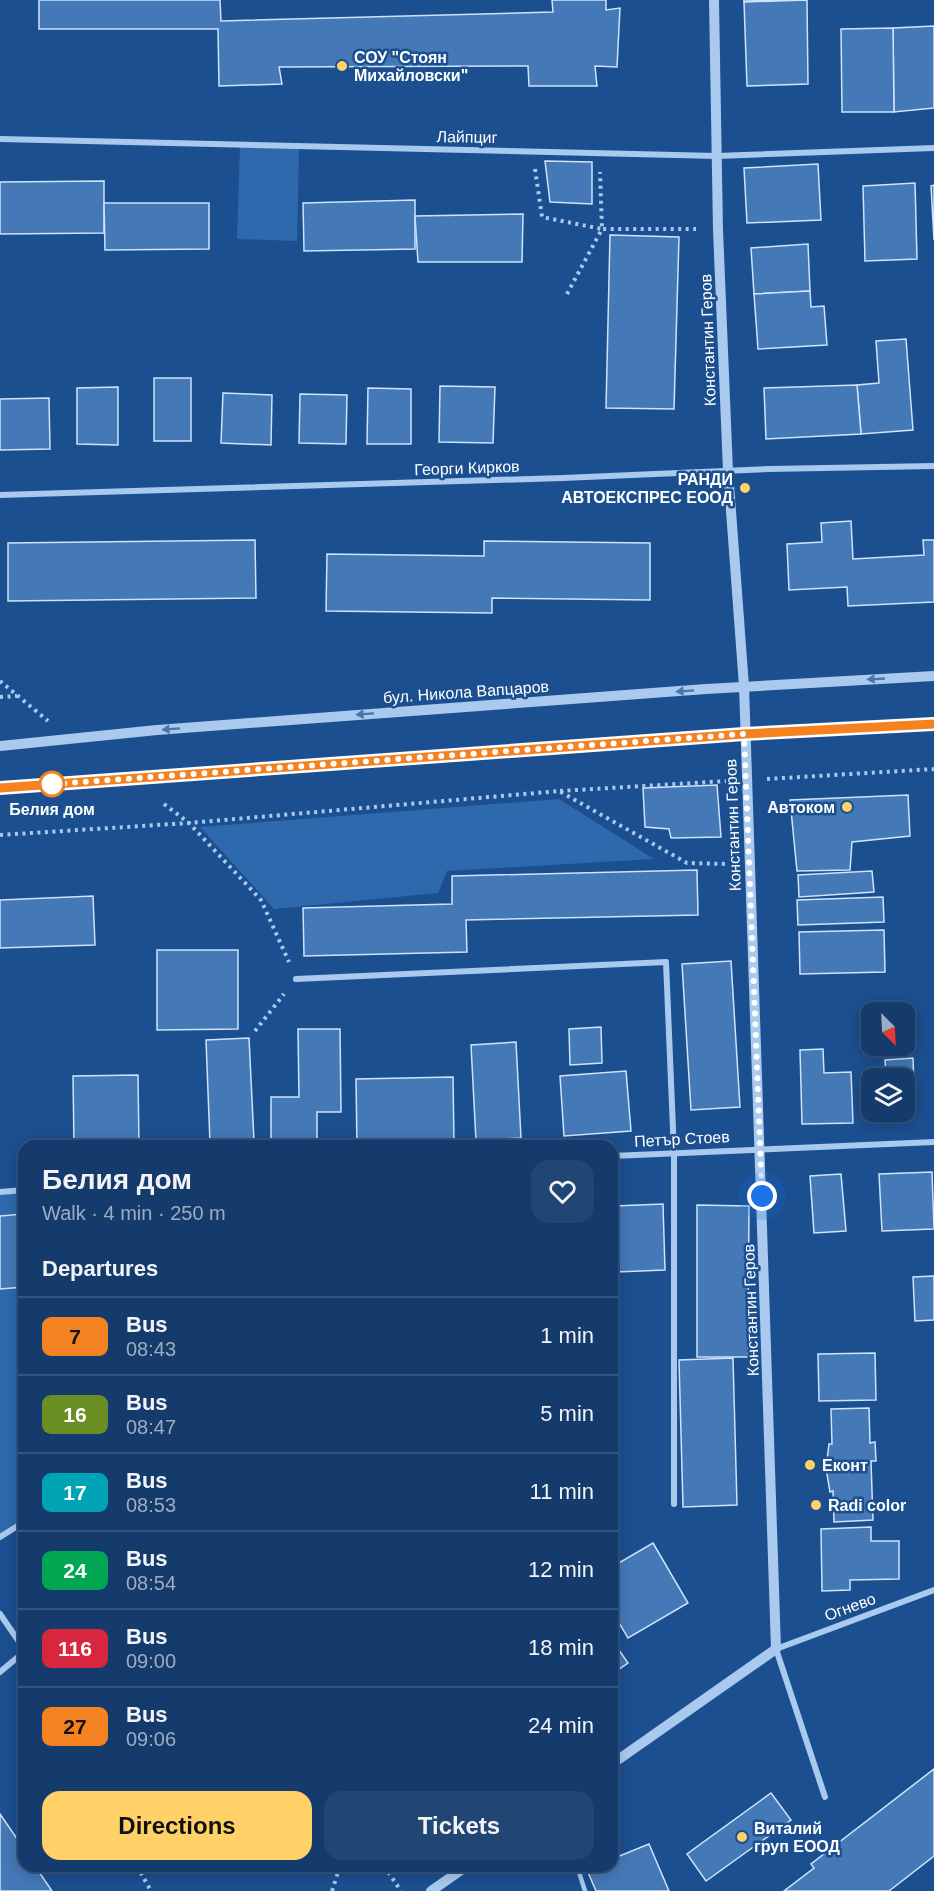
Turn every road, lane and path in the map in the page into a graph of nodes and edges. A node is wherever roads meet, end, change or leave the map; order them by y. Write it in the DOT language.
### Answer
graph roads {
  1 [pos="714,0"];
  2 [pos="0,139"];
  3 [pos="934,148"];
  4 [pos="533,152"];
  5 [pos="600,153"];
  6 [pos="717,156"];
  7 [pos="602,229"];
  8 [pos="718,230"];
  9 [pos="567,294"];
  10 [pos="934,466"];
  11 [pos="728,471"];
  12 [pos="0,495"];
  13 [pos="934,676"];
  14 [pos="0,681"];
  15 [pos="744,686"];
  16 [pos="18,696"];
  17 [pos="0,697"];
  18 [pos="934,724"];
  19 [pos="56,727"];
  20 [pos="744,734"];
  21 [pos="0,746"];
  22 [pos="934,769"];
  23 [pos="730,780"];
  24 [pos="746,780"];
  25 [pos="0,788"];
  26 [pos="559,791"];
  27 [pos="164,804"];
  28 [pos="189,823"];
  29 [pos="0,835"];
  30 [pos="734,865"];
  31 [pos="296,979"];
  32 [pos="255,1030"];
  33 [pos="934,1142"];
  34 [pos="761,1148"];
  35 [pos="674,1153"];
  36 [pos="618,1156"];
  37 [pos="18,1190"];
  38 [pos="0,1192"];
  39 [pos="674,1504"];
  40 [pos="18,1526"];
  41 [pos="0,1537"];
  42 [pos="934,1590"];
  43 [pos="0,1614"];
  44 [pos="18,1642"];
  45 [pos="776,1649"];
  46 [pos="18,1656"];
  47 [pos="0,1672"];
  48 [pos="618,1760"];
  49 [pos="825,1797"];
  50 [pos="140,1872"];
  51 [pos="338,1872"];
  52 [pos="388,1872"];
  53 [pos="458,1872"];
  54 [pos="579,1872"];
  55 [pos="151,1891"];
  56 [pos="332,1891"];
  57 [pos="401,1891"];
  58 [pos="431,1891"];
  59 [pos="585,1891"];
  1 -- 6 [label="street, Константин Геров"];
  2 -- 4 [label="street, Лайпциг"];
  3 -- 6 [label="street, Лайпциг"];
  4 -- 5 [label="street, Лайпциг"];
  4 -- 7 [label="path"];
  5 -- 6 [label="street, Лайпциг"];
  5 -- 7 [label="path"];
  6 -- 8 [label="street, Константин Геров"];
  7 -- 8 [label="path"];
  7 -- 9 [label="path"];
  8 -- 11 [label="street, Константин Геров"];
  10 -- 11 [label="street, Георги Кирков"];
  11 -- 12 [label="street, Георги Кирков"];
  11 -- 15 [label="street, Константин Геров"];
  13 -- 15 [label="street, бул. Никола Вапцаров, one-way"];
  14 -- 16 [label="path"];
  15 -- 20 [label="street, Константин Геров"];
  15 -- 21 [label="street, бул. Никола Вапцаров, one-way"];
  16 -- 17 [label="path"];
  16 -- 19 [label="path"];
  18 -- 20 [label="street"];
  20 -- 24 [label="street, Константин Геров"];
  20 -- 25 [label="street"];
  22 -- 24 [label="path"];
  23 -- 26 [label="path"];
  24 -- 34 [label="street, Константин Геров"];
  26 -- 28 [label="path"];
  26 -- 30 [label="path"];
  27 -- 28 [label="path"];
  28 -- 29 [label="path"];
  28 -- 31 [label="path"];
  31 -- 32 [label="path"];
  31 -- 35 [label="street"];
  33 -- 34 [label="street, Петър Стоев"];
  34 -- 35 [label="street, Петър Стоев"];
  34 -- 45 [label="street, Константин Геров"];
  35 -- 36 [label="street, Петър Стоев"];
  35 -- 39 [label="street"];
  37 -- 38 [label="street"];
  40 -- 41 [label="street"];
  42 -- 45 [label="street, Огнево"];
  43 -- 44 [label="street"];
  45 -- 48 [label="street"];
  45 -- 49 [label="street"];
  46 -- 47 [label="street"];
  50 -- 55 [label="path"];
  51 -- 56 [label="path"];
  52 -- 57 [label="path"];
  53 -- 58 [label="street"];
  54 -- 59 [label="lane"];
}
